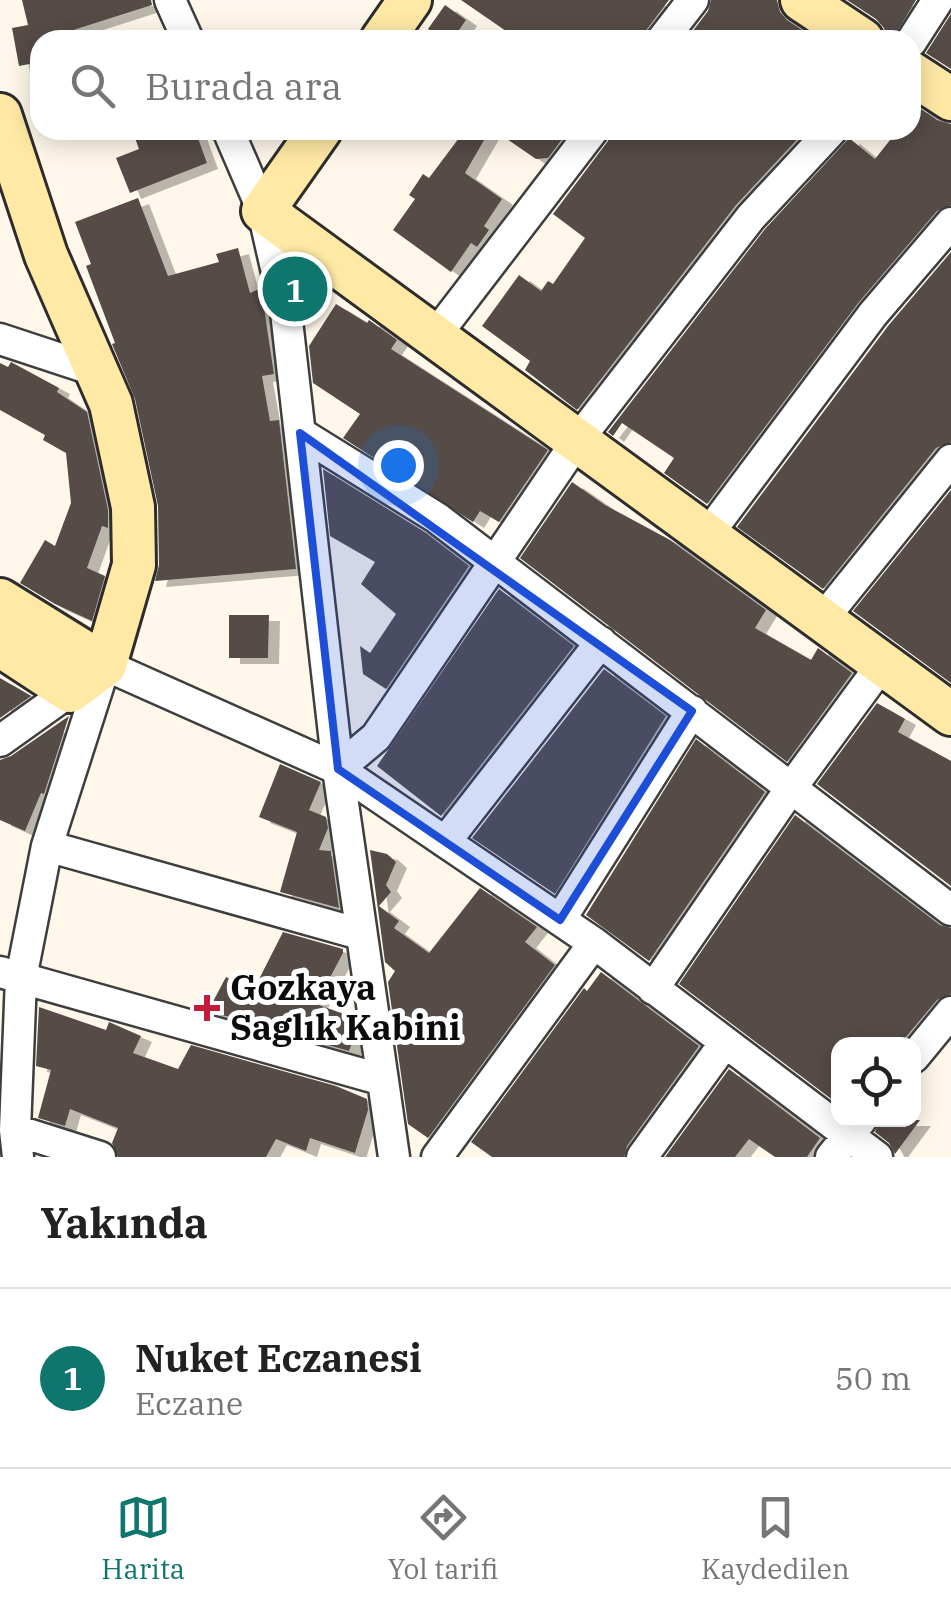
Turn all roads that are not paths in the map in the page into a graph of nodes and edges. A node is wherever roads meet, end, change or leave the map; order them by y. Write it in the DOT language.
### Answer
graph roads {
  1 [pos="170,0"];
  2 [pos="410,0"];
  3 [pos="693,0"];
  4 [pos="802,0"];
  5 [pos="938,0"];
  6 [pos="184,30"];
  7 [pos="389,30"];
  8 [pos="670,30"];
  9 [pos="847,30"];
  10 [pos="919,30"];
  11 [pos="921,79"];
  12 [pos="951,100"];
  13 [pos="0,115"];
  14 [pos="232,140"];
  15 [pos="313,140"];
  16 [pos="585,140"];
  17 [pos="823,140"];
  18 [pos="263,211"];
  19 [pos="951,223"];
  20 [pos="435,336"];
  21 [pos="0,339"];
  22 [pos="97,370"];
  23 [pos="300,433"];
  24 [pos="576,441"];
  25 [pos="951,460"];
  26 [pos="708,534"];
  27 [pos="494,563"];
  28 [pos="0,600"];
  29 [pos="822,620"];
  30 [pos="600,642"];
  31 [pos="0,645"];
  32 [pos="883,663"];
  33 [pos="105,665"];
  34 [pos="70,690"];
  35 [pos="692,712"];
  36 [pos="951,714"];
  37 [pos="0,741"];
  38 [pos="338,769"];
  39 [pos="791,788"];
  40 [pos="445,842"];
  41 [pos="47,846"];
  42 [pos="951,910"];
  43 [pos="560,920"];
  44 [pos="360,934"];
  45 [pos="594,943"];
  46 [pos="11,975"];
  47 [pos="653,989"];
  48 [pos="951,1012"];
  49 [pos="724,1044"];
  50 [pos="921,1048"];
  51 [pos="383,1080"];
  52 [pos="846,1138"];
  53 [pos="16,1144"];
  54 [pos="100,1157"];
  55 [pos="394,1157"];
  56 [pos="436,1157"];
  57 [pos="642,1157"];
  58 [pos="877,1157"];
  1 -- 6 [label="street"];
  2 -- 7 [label="street"];
  3 -- 8 [label="street"];
  4 -- 9 [label="street"];
  5 -- 10 [label="street"];
  11 -- 12 [label="street"];
  13 -- 22 [label="street"];
  14 -- 18 [label="street"];
  15 -- 18 [label="street"];
  16 -- 20 [label="street"];
  17 -- 24 [label="street"];
  18 -- 20 [label="street"];
  18 -- 23 [label="street"];
  19 -- 26 [label="street"];
  20 -- 24 [label="street"];
  21 -- 22 [label="street"];
  22 -- 33 [label="street"];
  23 -- 27 [label="street"];
  23 -- 38 [label="street"];
  24 -- 26 [label="street"];
  24 -- 27 [label="street"];
  25 -- 29 [label="street"];
  26 -- 29 [label="street"];
  27 -- 30 [label="street"];
  27 -- 38 [label="street"];
  28 -- 33 [label="street"];
  29 -- 32 [label="street"];
  30 -- 35 [label="street"];
  30 -- 40 [label="street"];
  31 -- 34 [label="street"];
  32 -- 36 [label="street"];
  32 -- 39 [label="street"];
  33 -- 34 [label="street"];
  33 -- 38 [label="street"];
  33 -- 41 [label="street"];
  34 -- 37 [label="street"];
  35 -- 39 [label="street"];
  35 -- 43 [label="street"];
  38 -- 40 [label="street"];
  38 -- 44 [label="street"];
  39 -- 42 [label="street"];
  39 -- 47 [label="street"];
  40 -- 43 [label="street"];
  41 -- 44 [label="street"];
  41 -- 46 [label="street"];
  43 -- 45 [label="street"];
  44 -- 51 [label="street"];
  45 -- 47 [label="street"];
  45 -- 56 [label="street"];
  46 -- 51 [label="street"];
  46 -- 53 [label="street"];
  47 -- 49 [label="street"];
  48 -- 50 [label="street"];
  49 -- 52 [label="street"];
  49 -- 57 [label="street"];
  51 -- 55 [label="street"];
  52 -- 58 [label="street"];
  53 -- 54 [label="street"];
}
